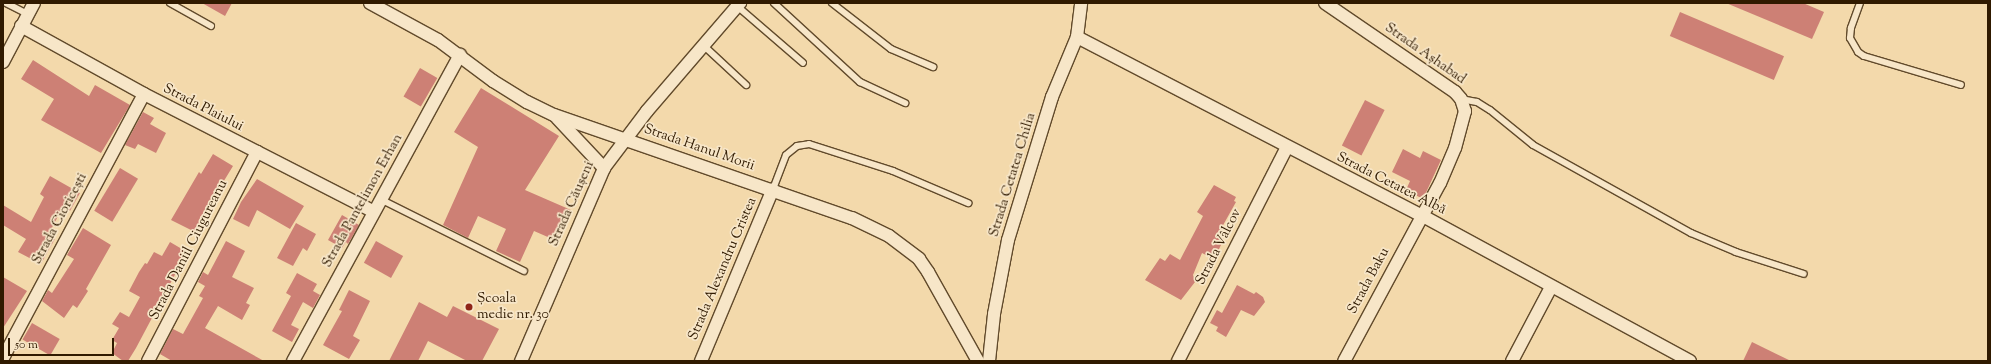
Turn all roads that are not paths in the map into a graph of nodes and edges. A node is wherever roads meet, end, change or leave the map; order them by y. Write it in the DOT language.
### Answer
graph roads {
  1 [pos="6,3"];
  2 [pos="34,3"];
  3 [pos="170,3"];
  4 [pos="370,3"];
  5 [pos="774,3"];
  6 [pos="832,3"];
  7 [pos="1082,3"];
  8 [pos="1325,3"];
  9 [pos="1860,3"];
  10 [pos="738,5"];
  11 [pos="28,14"];
  12 [pos="22,26"];
  13 [pos="211,26"];
  14 [pos="1077,37"];
  15 [pos="703,45"];
  16 [pos="460,55"];
  17 [pos="3,62"];
  18 [pos="802,63"];
  19 [pos="933,67"];
  20 [pos="746,85"];
  21 [pos="1961,85"];
  22 [pos="144,94"];
  23 [pos="1461,99"];
  24 [pos="906,103"];
  25 [pos="554,115"];
  26 [pos="624,139"];
  27 [pos="1287,147"];
  28 [pos="257,152"];
  29 [pos="604,168"];
  30 [pos="774,190"];
  31 [pos="380,199"];
  32 [pos="968,203"];
  33 [pos="374,211"];
  34 [pos="1421,215"];
  35 [pos="524,271"];
  36 [pos="1804,274"];
  37 [pos="1551,287"];
  38 [pos="1670,350"];
  39 [pos="3,358"];
  40 [pos="148,361"];
  41 [pos="293,361"];
  42 [pos="521,361"];
  43 [pos="700,361"];
  44 [pos="978,361"];
  45 [pos="989,361"];
  46 [pos="1178,361"];
  47 [pos="1344,361"];
  48 [pos="1512,361"];
  49 [pos="1664,361"];
  50 [pos="1690,361"];
  1 -- 11 [label="lane"];
  2 -- 11 [label="street"];
  3 -- 13 [label="lane"];
  4 -- 16 [label="street, Strada Hanul Morii"];
  5 -- 24 [label="lane"];
  6 -- 19 [label="lane"];
  7 -- 14 [label="street, Strada Cetatea Chilia"];
  8 -- 23 [label="street, Strada Așhabad"];
  9 -- 21 [label="lane"];
  10 -- 15 [label="street, Strada Căușeni"];
  10 -- 18 [label="lane"];
  11 -- 12 [label="street"];
  12 -- 17 [label="street"];
  12 -- 22 [label="street, Strada Plaiului"];
  14 -- 27 [label="street, Strada Cetatea Albă"];
  14 -- 45 [label="street, Strada Cetatea Chilia"];
  15 -- 20 [label="lane"];
  15 -- 26 [label="street, Strada Căușeni"];
  16 -- 25 [label="street, Strada Hanul Morii"];
  16 -- 31 [label="street, Strada Pantelimon Erhan"];
  22 -- 28 [label="street, Strada Plaiului"];
  22 -- 39 [label="street, Strada Cioricești"];
  23 -- 34 [label="street, Strada Așhabad"];
  23 -- 36 [label="lane"];
  25 -- 26 [label="street, Strada Hanul Morii"];
  25 -- 29 [label="street"];
  26 -- 29 [label="street, Strada Căușeni"];
  26 -- 30 [label="street, Strada Hanul Morii"];
  27 -- 34 [label="street, Strada Cetatea Albă"];
  27 -- 46 [label="street, Strada Vâlcov"];
  28 -- 33 [label="street, Strada Plaiului"];
  28 -- 40 [label="street, Strada Daniil Ciugureanu"];
  29 -- 42 [label="street, Strada Căușeni"];
  30 -- 32 [label="lane"];
  30 -- 43 [label="street, Strada Alexandru Cristea"];
  30 -- 44 [label="street, Strada Hanul Morii"];
  31 -- 33 [label="street, Strada Pantelimon Erhan"];
  31 -- 35 [label="lane"];
  33 -- 41 [label="street, Strada Pantelimon Erhan"];
  34 -- 37 [label="street, Strada Cetatea Albă"];
  34 -- 47 [label="street, Strada Baku"];
  37 -- 38 [label="street, Strada Cetatea Albă"];
  37 -- 48 [label="street"];
  38 -- 49 [label="street"];
  38 -- 50 [label="street, Strada Cetatea Albă"];
}
